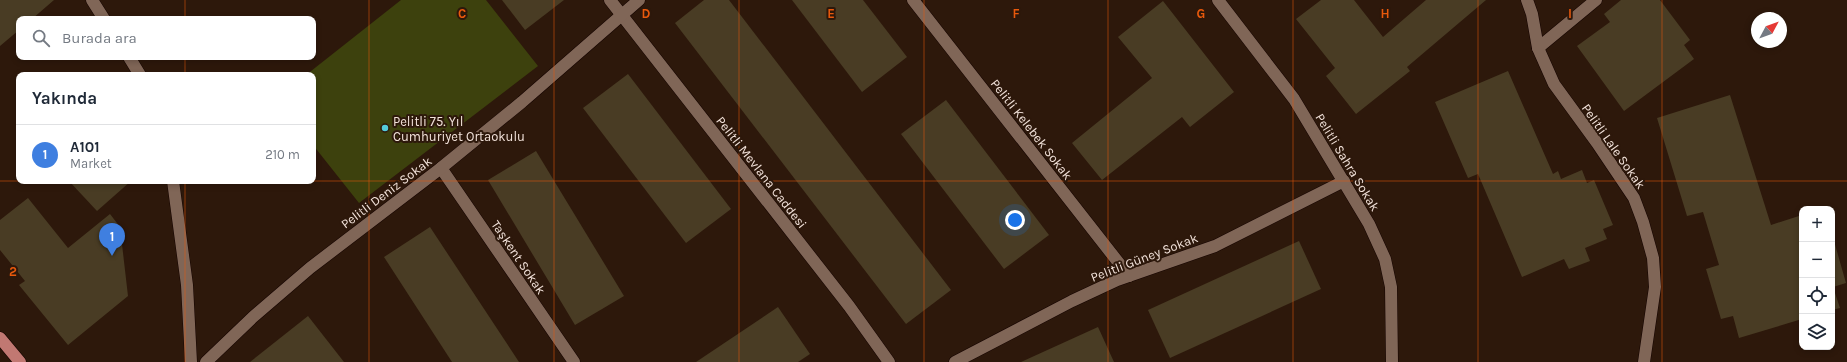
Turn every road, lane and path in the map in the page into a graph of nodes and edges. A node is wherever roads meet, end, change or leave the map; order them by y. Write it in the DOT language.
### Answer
graph roads {
  1 [pos="92,0"];
  2 [pos="610,0"];
  3 [pos="639,0"];
  4 [pos="1218,0"];
  5 [pos="1527,0"];
  6 [pos="1596,0"];
  7 [pos="916,1"];
  8 [pos="622,15"];
  9 [pos="102,16"];
  10 [pos="1538,48"];
  11 [pos="131,60"];
  12 [pos="138,72"];
  13 [pos="441,168"];
  14 [pos="1344,181"];
  15 [pos="173,184"];
  16 [pos="1129,276"];
  17 [pos="0,338"];
  18 [pos="20,362"];
  19 [pos="191,362"];
  20 [pos="206,362"];
  21 [pos="574,362"];
  22 [pos="889,362"];
  23 [pos="955,362"];
  24 [pos="1392,362"];
  25 [pos="1644,362"];
  1 -- 9 [label="street"];
  2 -- 8 [label="street, Pelitli Mevlana Caddesi"];
  3 -- 8 [label="street, Pelitli Deniz Sokak"];
  4 -- 14 [label="street, Pelitli Sahra Sokak"];
  5 -- 10 [label="street, Pelitli Lale Sokak"];
  6 -- 10 [label="street"];
  7 -- 16 [label="street, Pelitli Kelebek Sokak"];
  8 -- 13 [label="street, Pelitli Deniz Sokak"];
  8 -- 22 [label="street, Pelitli Mevlana Caddesi"];
  10 -- 25 [label="street, Pelitli Lale Sokak"];
  11 -- 12 [label="street"];
  13 -- 20 [label="street, Pelitli Deniz Sokak"];
  13 -- 21 [label="street, Taşkent Sokak"];
  14 -- 16 [label="street, Pelitli Güney Sokak"];
  14 -- 24 [label="street, Pelitli Sahra Sokak"];
  15 -- 19 [label="street"];
  16 -- 23 [label="street, Pelitli Güney Sokak"];
  17 -- 18 [label="main road"];
}
